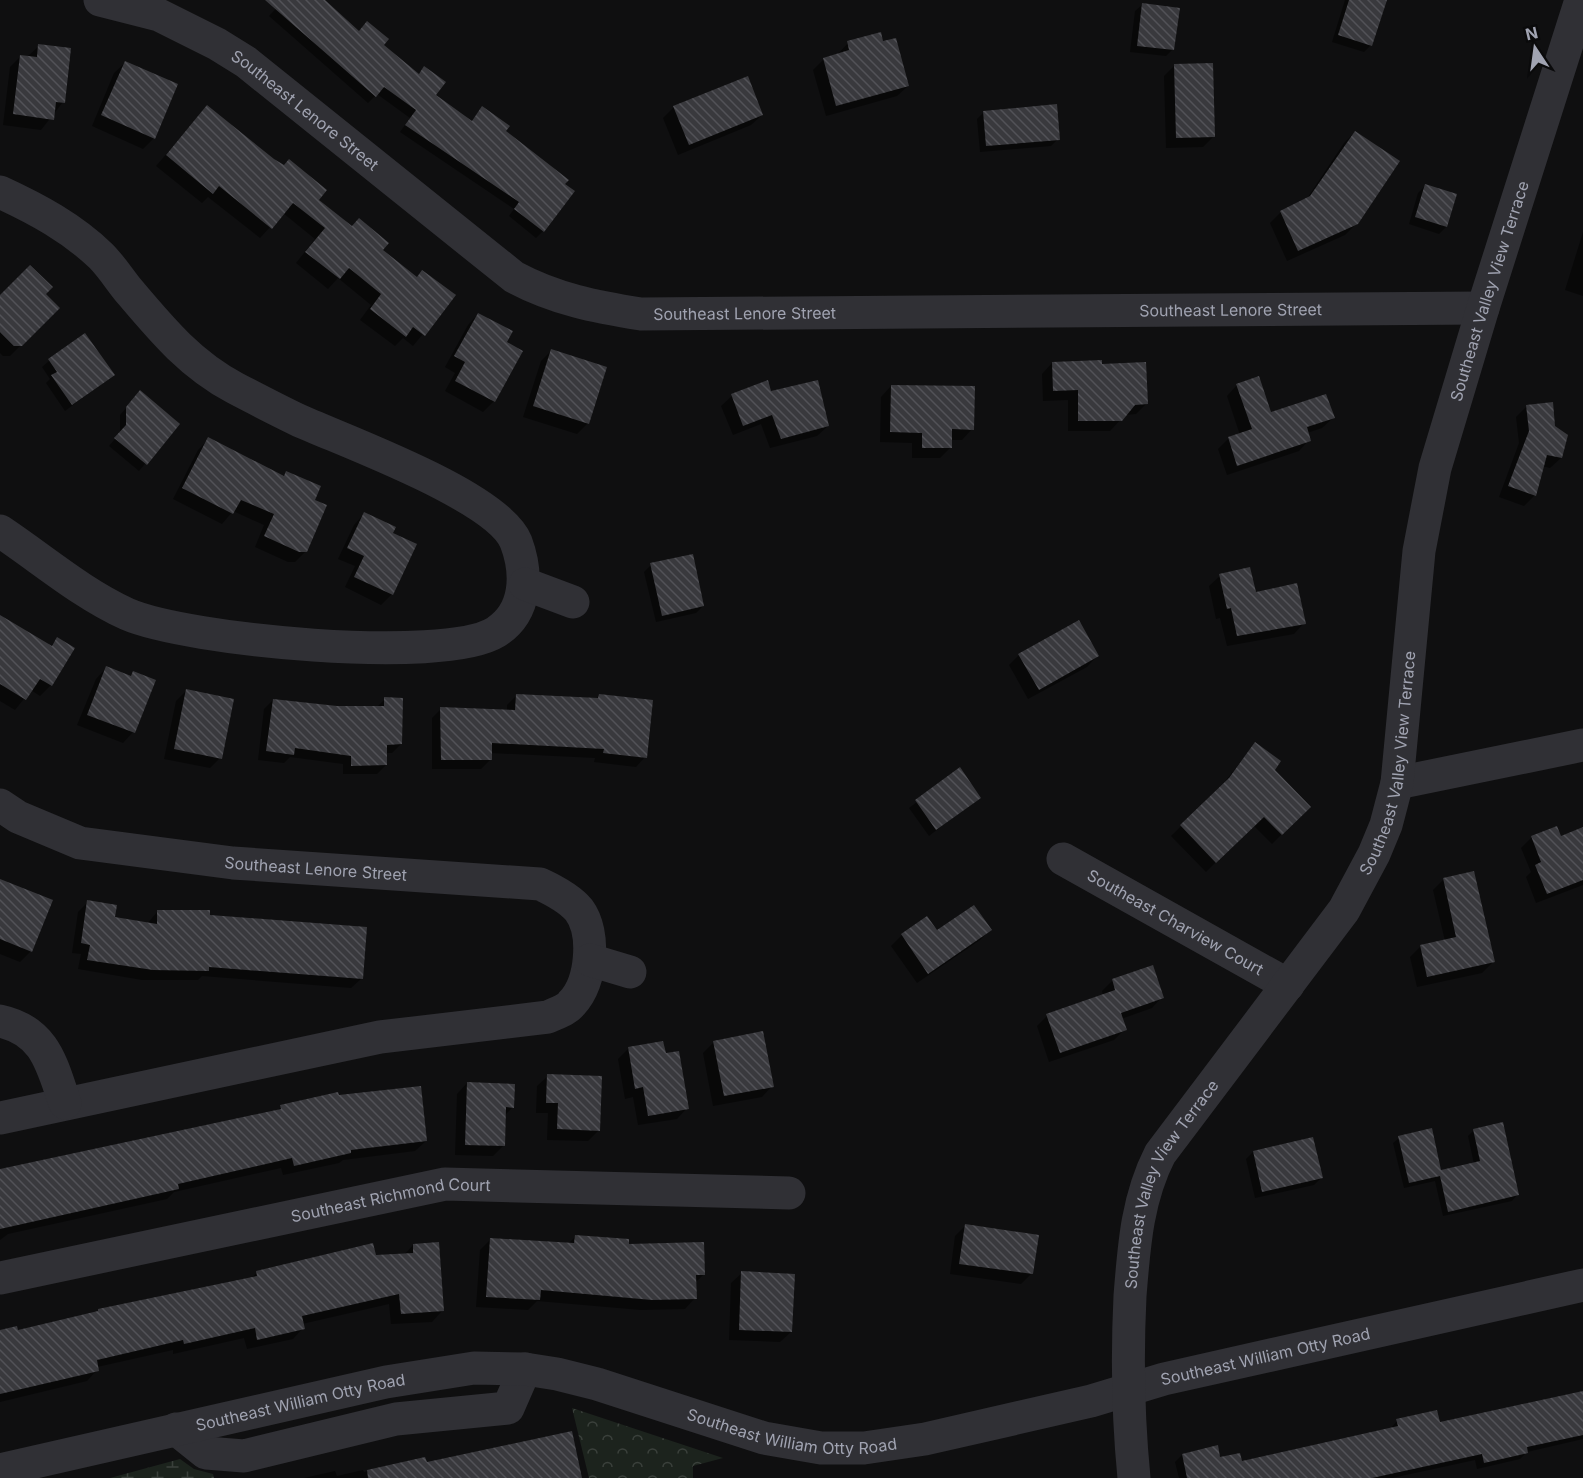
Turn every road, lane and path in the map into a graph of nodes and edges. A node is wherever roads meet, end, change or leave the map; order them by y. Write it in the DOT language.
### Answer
graph roads {
  1 [pos="100,0"];
  2 [pos="1581,0"];
  3 [pos="0,192"];
  4 [pos="1483,308"];
  5 [pos="0,531"];
  6 [pos="525,584"];
  7 [pos="573,602"];
  8 [pos="1583,745"];
  9 [pos="1397,783"];
  10 [pos="0,805"];
  11 [pos="1063,859"];
  12 [pos="590,960"];
  13 [pos="630,972"];
  14 [pos="1288,986"];
  15 [pos="0,1021"];
  16 [pos="65,1104"];
  17 [pos="0,1118"];
  18 [pos="789,1193"];
  19 [pos="0,1278"];
  20 [pos="1583,1285"];
  21 [pos="525,1369"];
  22 [pos="1128,1391"];
  23 [pos="176,1429"];
  24 [pos="0,1470"];
  25 [pos="1134,1478"];
  1 -- 4 [label="street, Southeast Lenore Street"];
  2 -- 4 [label="street, Southeast Valley View Terrace"];
  3 -- 6 [label="street"];
  4 -- 9 [label="street, Southeast Valley View Terrace"];
  5 -- 6 [label="street"];
  6 -- 7 [label="street"];
  8 -- 9 [label="street"];
  9 -- 14 [label="street, Southeast Valley View Terrace"];
  10 -- 12 [label="street, Southeast Lenore Street"];
  11 -- 14 [label="street, Southeast Charview Court"];
  12 -- 13 [label="street"];
  12 -- 16 [label="street, Southeast Lenore Street"];
  14 -- 22 [label="street, Southeast Valley View Terrace"];
  15 -- 16 [label="street"];
  16 -- 17 [label="street, Southeast Lenore Street"];
  18 -- 19 [label="street, Southeast Richmond Court"];
  20 -- 22 [label="street, Southeast William Otty Road"];
  21 -- 22 [label="street, Southeast William Otty Road"];
  21 -- 23 [label="street, Southeast William Otty Road"];
  21 -- 23 [label="street"];
  22 -- 25 [label="street, Southeast Valley View Terrace"];
  23 -- 24 [label="street, Southeast William Otty Road"];
}
